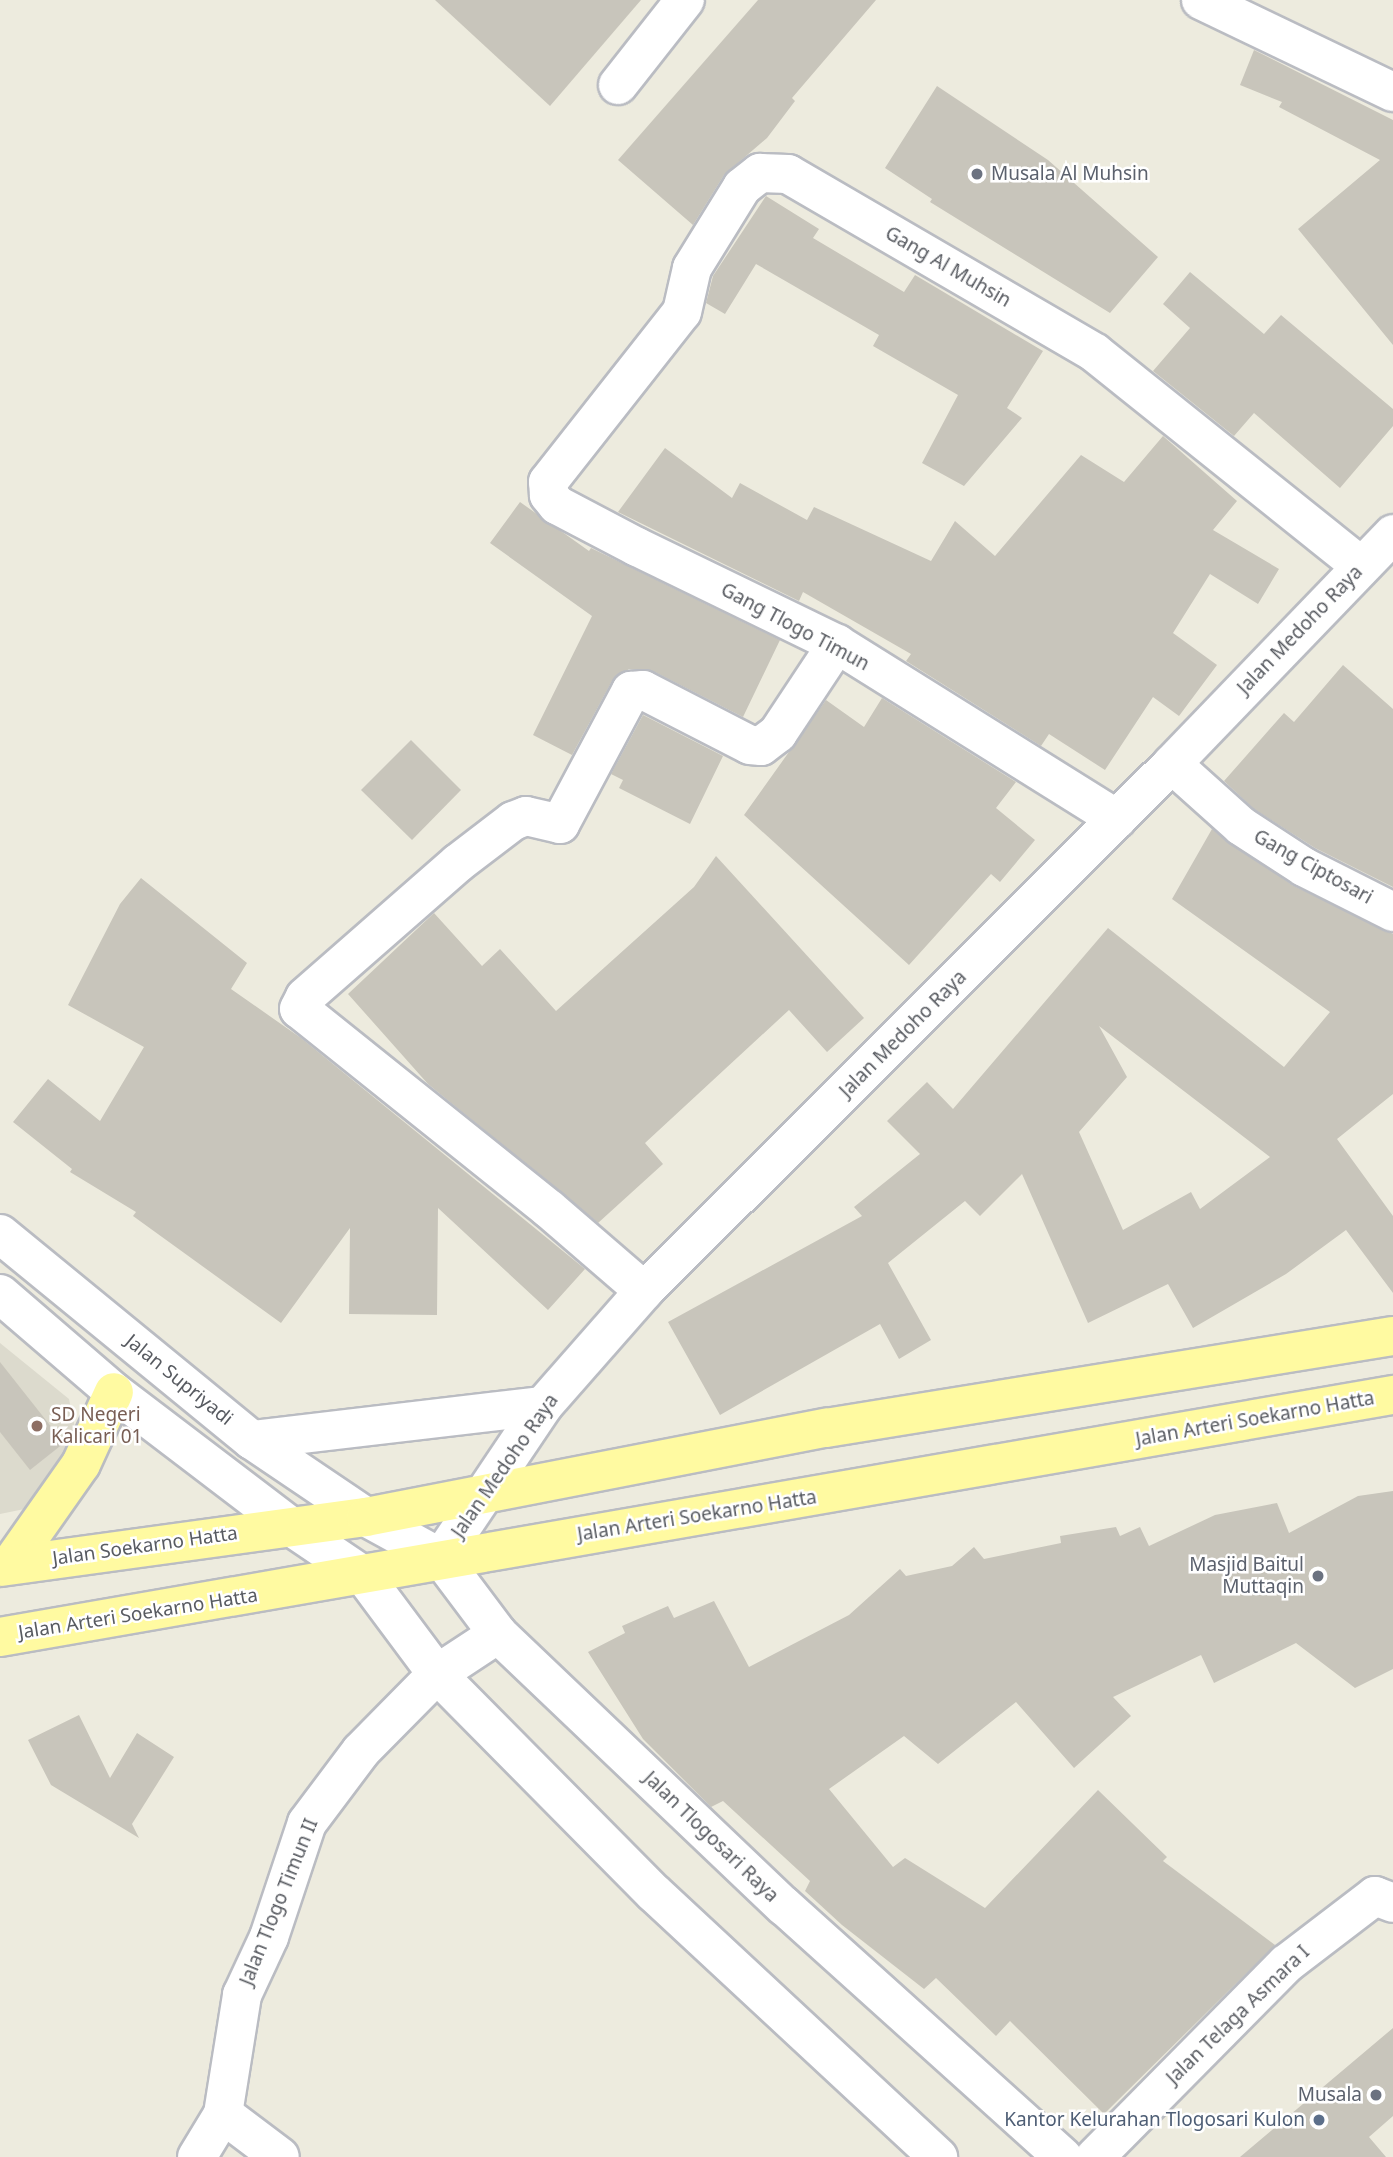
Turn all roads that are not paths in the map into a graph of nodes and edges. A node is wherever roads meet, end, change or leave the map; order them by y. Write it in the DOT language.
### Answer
graph roads {
  1 [pos="685,0"];
  2 [pos="1201,0"];
  3 [pos="618,85"];
  4 [pos="1393,92"];
  5 [pos="598,418"];
  6 [pos="1393,534"];
  7 [pos="1361,566"];
  8 [pos="837,645"];
  9 [pos="1172,764"];
  10 [pos="1117,818"];
  11 [pos="1393,912"];
  12 [pos="0,1234"];
  13 [pos="644,1291"];
  14 [pos="0,1294"];
  15 [pos="1393,1336"];
  16 [pos="114,1392"];
  17 [pos="1393,1395"];
  18 [pos="543,1406"];
  19 [pos="252,1440"];
  20 [pos="487,1492"];
  21 [pos="366,1517"];
  22 [pos="290,1526"];
  23 [pos="441,1558"];
  24 [pos="5,1566"];
  25 [pos="365,1576"];
  26 [pos="498,1634"];
  27 [pos="0,1637"];
  28 [pos="437,1674"];
  29 [pos="1393,1903"];
  30 [pos="223,2114"];
  31 [pos="197,2157"];
  32 [pos="280,2157"];
  33 [pos="938,2157"];
  34 [pos="1063,2157"];
  35 [pos="1095,2157"];
  1 -- 3 [label="street"];
  2 -- 4 [label="street"];
  5 -- 7 [label="street, Gang Al Muhsin"];
  5 -- 8 [label="street, Gang Tlogo Timun"];
  6 -- 7 [label="street, Jalan Medoho Raya"];
  7 -- 9 [label="street, Jalan Medoho Raya"];
  8 -- 10 [label="street, Gang Tlogo Timun"];
  8 -- 13 [label="street"];
  9 -- 10 [label="street, Jalan Medoho Raya"];
  9 -- 11 [label="street, Gang Ciptosari"];
  10 -- 13 [label="street, Jalan Medoho Raya"];
  12 -- 19 [label="street, Jalan Supriyadi"];
  13 -- 18 [label="street, Jalan Medoho Raya"];
  14 -- 16 [label="street"];
  15 -- 20 [label="main road"];
  16 -- 22 [label="street"];
  16 -- 24 [label="main road"];
  17 -- 23 [label="main road, Jalan Arteri Soekarno Hatta"];
  18 -- 19 [label="street"];
  18 -- 20 [label="street, Jalan Medoho Raya"];
  19 -- 21 [label="street, Jalan Supriyadi"];
  20 -- 21 [label="main road"];
  20 -- 23 [label="street, Jalan Medoho Raya"];
  21 -- 22 [label="main road"];
  21 -- 23 [label="street, Jalan Tlogosari Raya"];
  22 -- 24 [label="main road, Jalan Soekarno Hatta"];
  22 -- 25 [label="street"];
  23 -- 25 [label="main road, Jalan Arteri Soekarno Hatta"];
  23 -- 26 [label="street, Jalan Tlogosari Raya"];
  25 -- 27 [label="main road, Jalan Arteri Soekarno Hatta"];
  25 -- 28 [label="street"];
  26 -- 28 [label="street, Jalan Tlogo Timun II"];
  26 -- 34 [label="street, Jalan Tlogosari Raya"];
  28 -- 30 [label="street, Jalan Tlogo Timun II"];
  28 -- 33 [label="street"];
  29 -- 35 [label="street, Jalan Telaga Asmara I"];
  30 -- 31 [label="street, Jalan Tlogo Timun II"];
  30 -- 32 [label="street"];
}
